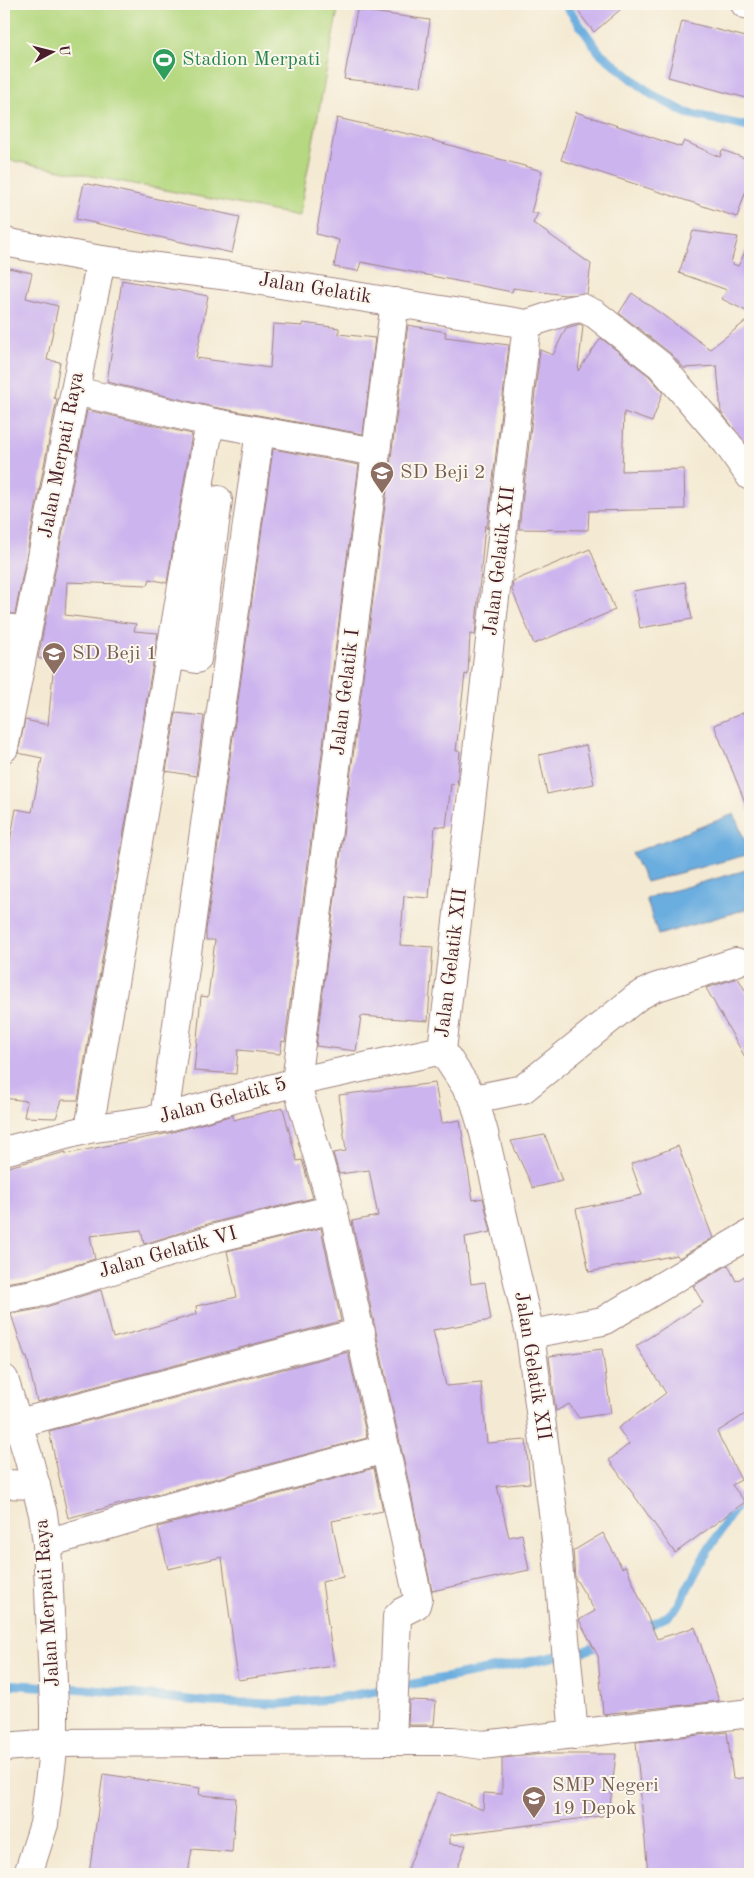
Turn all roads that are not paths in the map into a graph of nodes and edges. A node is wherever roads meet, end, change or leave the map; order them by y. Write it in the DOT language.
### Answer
graph roads {
  1 [pos="745,4"];
  2 [pos="750,6"];
  3 [pos="4,242"];
  4 [pos="101,260"];
  5 [pos="396,302"];
  6 [pos="527,324"];
  7 [pos="76,391"];
  8 [pos="210,422"];
  9 [pos="260,431"];
  10 [pos="376,452"];
  11 [pos="750,476"];
  12 [pos="218,500"];
  13 [pos="15,629"];
  14 [pos="170,654"];
  15 [pos="4,748"];
  16 [pos="736,962"];
  17 [pos="442,1050"];
  18 [pos="296,1082"];
  19 [pos="474,1099"];
  20 [pos="164,1118"];
  21 [pos="89,1129"];
  22 [pos="4,1151"];
  23 [pos="333,1209"];
  24 [pos="750,1234"];
  25 [pos="4,1299"];
  26 [pos="361,1332"];
  27 [pos="530,1334"];
  28 [pos="4,1379"];
  29 [pos="19,1422"];
  30 [pos="385,1449"];
  31 [pos="4,1484"];
  32 [pos="36,1485"];
  33 [pos="47,1542"];
  34 [pos="750,1712"];
  35 [pos="574,1735"];
  36 [pos="392,1740"];
  37 [pos="54,1743"];
  38 [pos="4,1747"];
  39 [pos="28,1874"];
  1 -- 2 [label="street"];
  3 -- 4 [label="street"];
  4 -- 5 [label="street, Jalan Gelatik"];
  4 -- 7 [label="street, Jalan Merpati Raya"];
  5 -- 6 [label="street, Jalan Gelatik"];
  5 -- 10 [label="street, Jalan Gelatik I"];
  6 -- 11 [label="street"];
  6 -- 17 [label="street, Jalan Gelatik XII"];
  7 -- 8 [label="street"];
  7 -- 13 [label="street, Jalan Merpati Raya"];
  8 -- 9 [label="street"];
  8 -- 14 [label="street"];
  9 -- 10 [label="street"];
  9 -- 20 [label="street"];
  10 -- 18 [label="street, Jalan Gelatik I"];
  12 -- 14 [label="street"];
  13 -- 15 [label="street, Jalan Merpati Raya"];
  14 -- 21 [label="street"];
  16 -- 19 [label="street"];
  17 -- 18 [label="street, Jalan Gelatik 5"];
  17 -- 19 [label="street, Jalan Gelatik XII"];
  18 -- 20 [label="street, Jalan Gelatik 5"];
  18 -- 23 [label="street"];
  19 -- 27 [label="street, Jalan Gelatik XII"];
  20 -- 21 [label="street, Jalan Gelatik 5"];
  21 -- 22 [label="street, Jalan Gelatik 5"];
  23 -- 25 [label="street, Jalan Gelatik VI"];
  23 -- 26 [label="street"];
  24 -- 27 [label="street"];
  26 -- 29 [label="street"];
  26 -- 30 [label="street"];
  27 -- 35 [label="street, Jalan Gelatik XII"];
  28 -- 29 [label="street, Jalan Merpati Raya"];
  29 -- 32 [label="street, Jalan Merpati Raya"];
  30 -- 33 [label="street"];
  30 -- 36 [label="street"];
  31 -- 32 [label="street"];
  32 -- 33 [label="street, Jalan Merpati Raya"];
  33 -- 37 [label="street, Jalan Merpati Raya"];
  34 -- 35 [label="street"];
  35 -- 36 [label="street"];
  36 -- 37 [label="street"];
  37 -- 38 [label="street"];
  37 -- 39 [label="street, Jalan Merpati Raya"];
}
